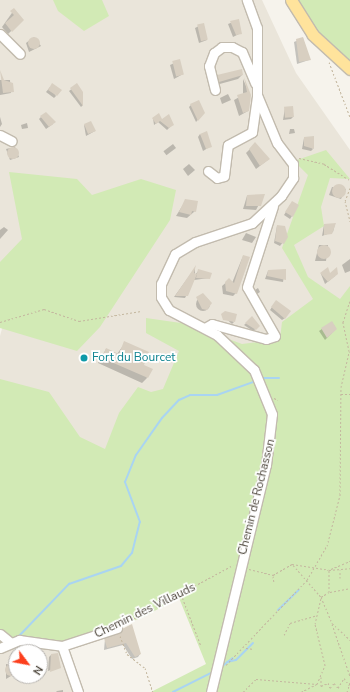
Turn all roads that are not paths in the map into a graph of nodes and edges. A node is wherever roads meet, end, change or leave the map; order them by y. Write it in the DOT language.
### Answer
graph roads {
  1 [pos="247,0"];
  2 [pos="291,0"];
  3 [pos="0,34"];
  4 [pos="20,54"];
  5 [pos="350,69"];
  6 [pos="256,84"];
  7 [pos="215,90"];
  8 [pos="257,95"];
  9 [pos="0,135"];
  10 [pos="12,142"];
  11 [pos="208,171"];
  12 [pos="275,201"];
  13 [pos="205,328"];
  14 [pos="116,628"];
  15 [pos="0,634"];
  16 [pos="10,642"];
  17 [pos="62,646"];
  18 [pos="0,648"];
  19 [pos="78,692"];
  20 [pos="211,692"];
  1 -- 6 [label="street"];
  2 -- 5 [label="main road"];
  3 -- 4 [label="street"];
  6 -- 7 [label="street"];
  6 -- 8 [label="street"];
  8 -- 11 [label="street"];
  8 -- 12 [label="street, Chemin de Rochasson"];
  9 -- 10 [label="street"];
  12 -- 13 [label="street, Chemin de Rochasson"];
  12 -- 13 [label="street"];
  13 -- 20 [label="street, Chemin de Rochasson"];
  14 -- 17 [label="street, Chemin des Villauds"];
  15 -- 16 [label="street"];
  16 -- 17 [label="street, Chemin des Villauds"];
  16 -- 18 [label="street"];
  17 -- 19 [label="street"];
}
